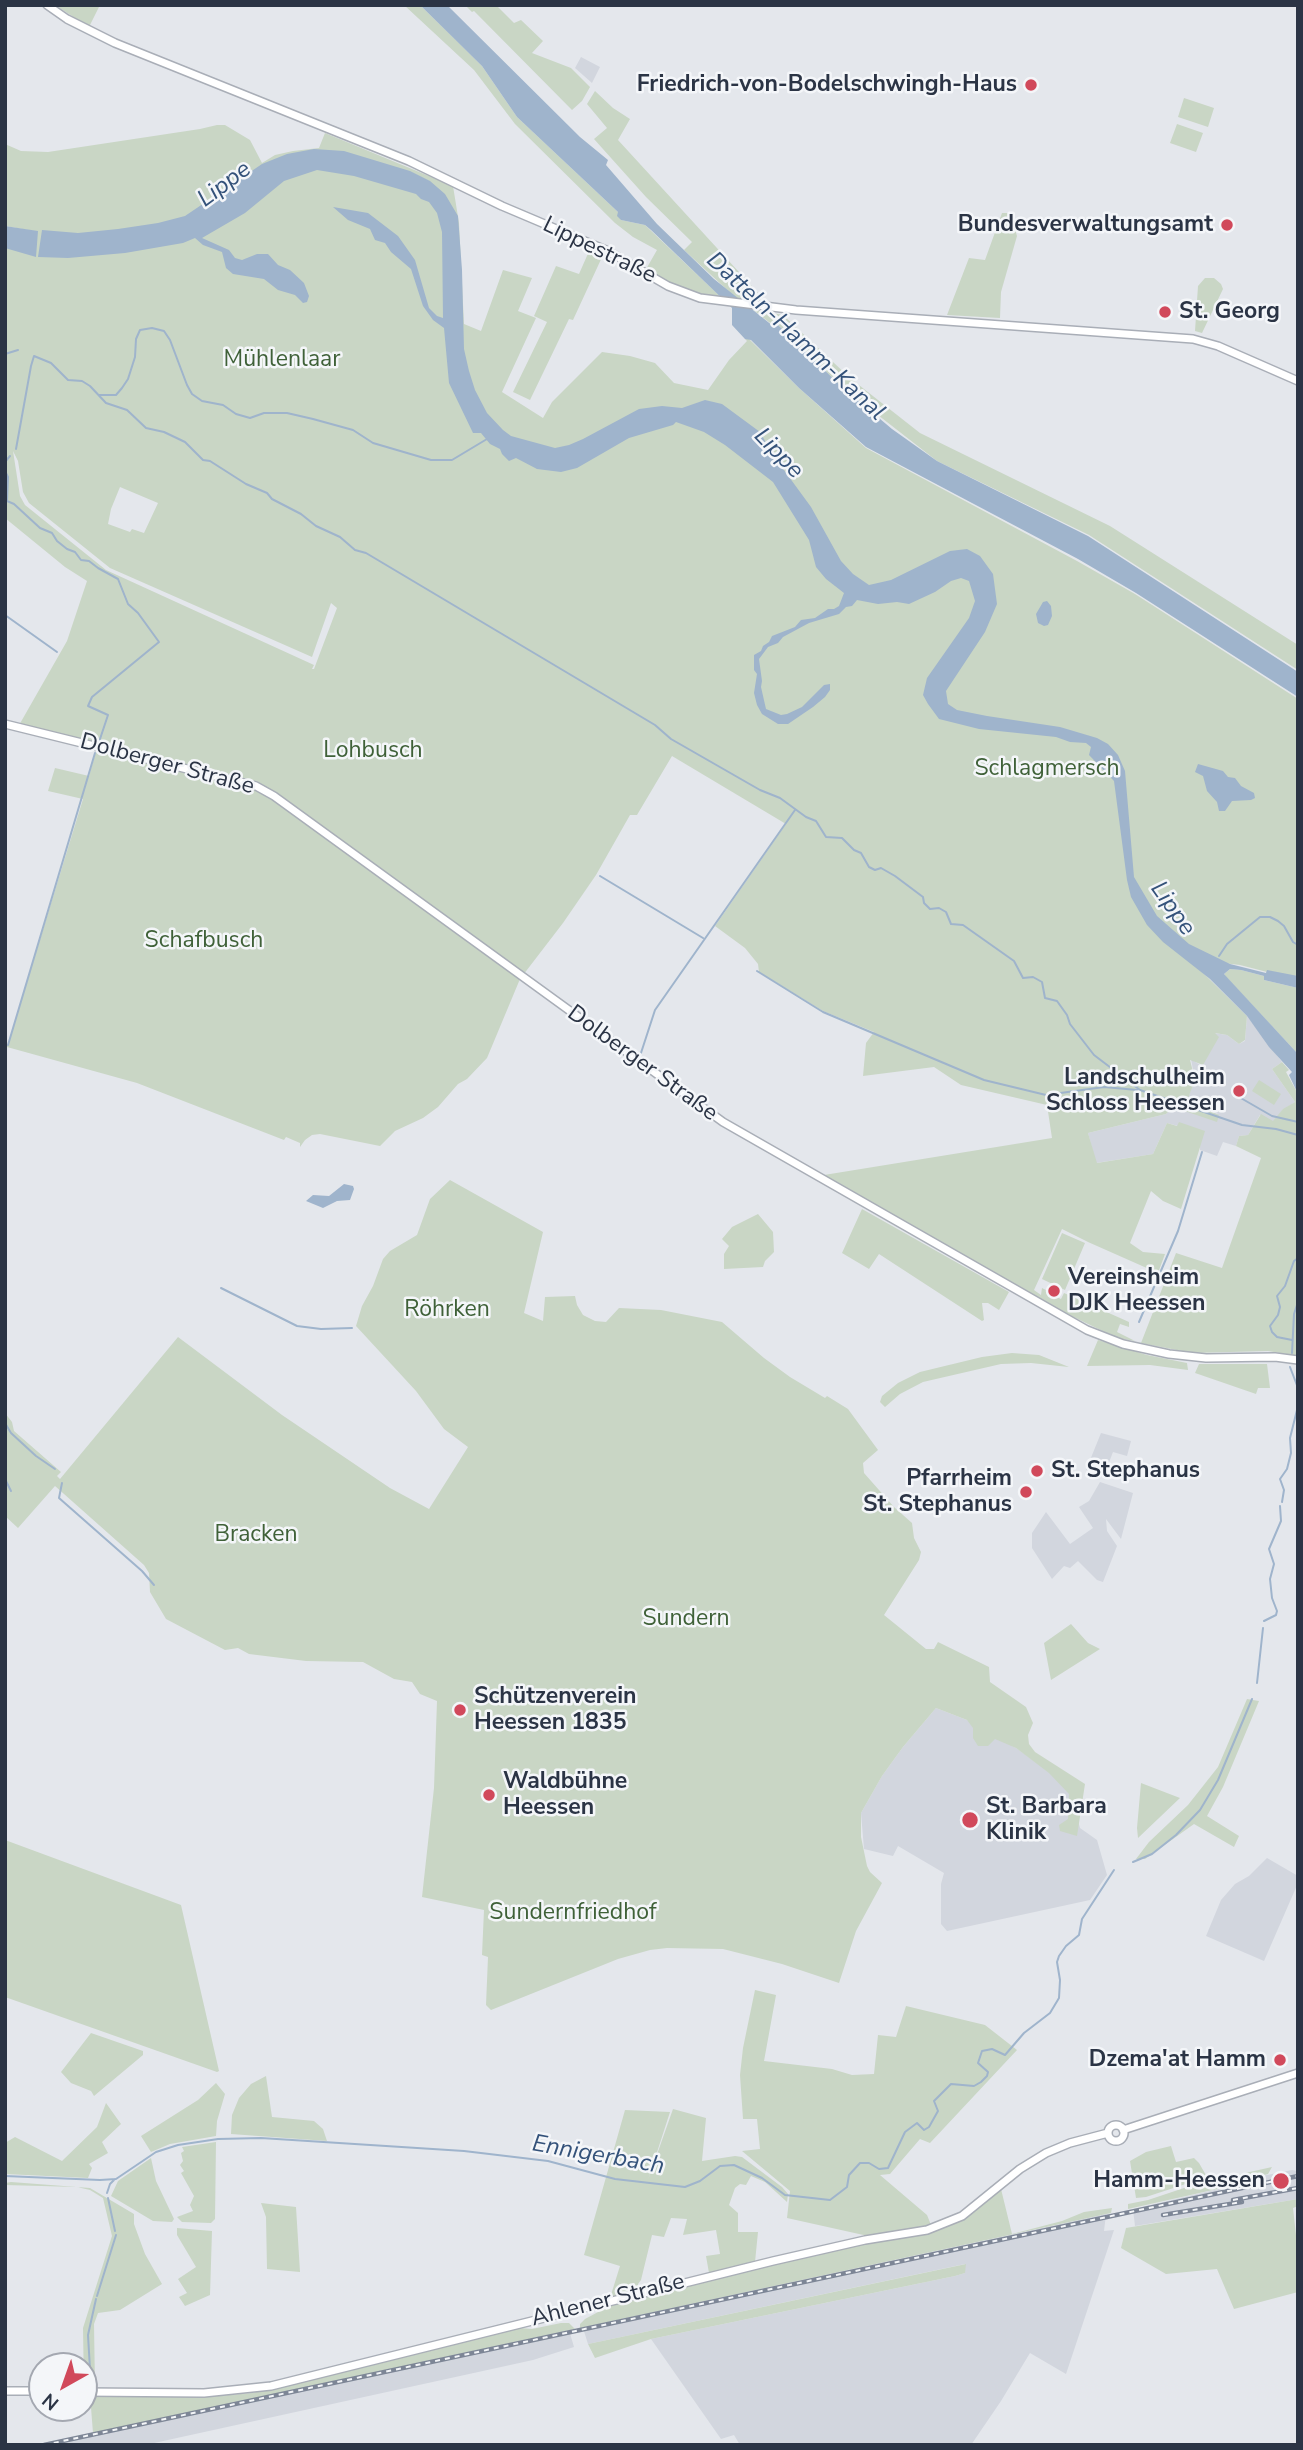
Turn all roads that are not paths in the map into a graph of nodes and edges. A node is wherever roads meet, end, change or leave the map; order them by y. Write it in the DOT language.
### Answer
graph roads {
  1 [pos="47,5"];
  2 [pos="1298,380"];
  3 [pos="5,724"];
  4 [pos="1298,1360"];
  5 [pos="1298,2073"];
  6 [pos="5,2391"];
  7 [pos="28,2391"];
  8 [pos="98,2392"];
  1 -- 2 [label="main road, Lippestraße"];
  3 -- 4 [label="main road, Dolberger Straße"];
  5 -- 8 [label="main road, Ahlener Straße"];
  6 -- 7 [label="main road"];
}
